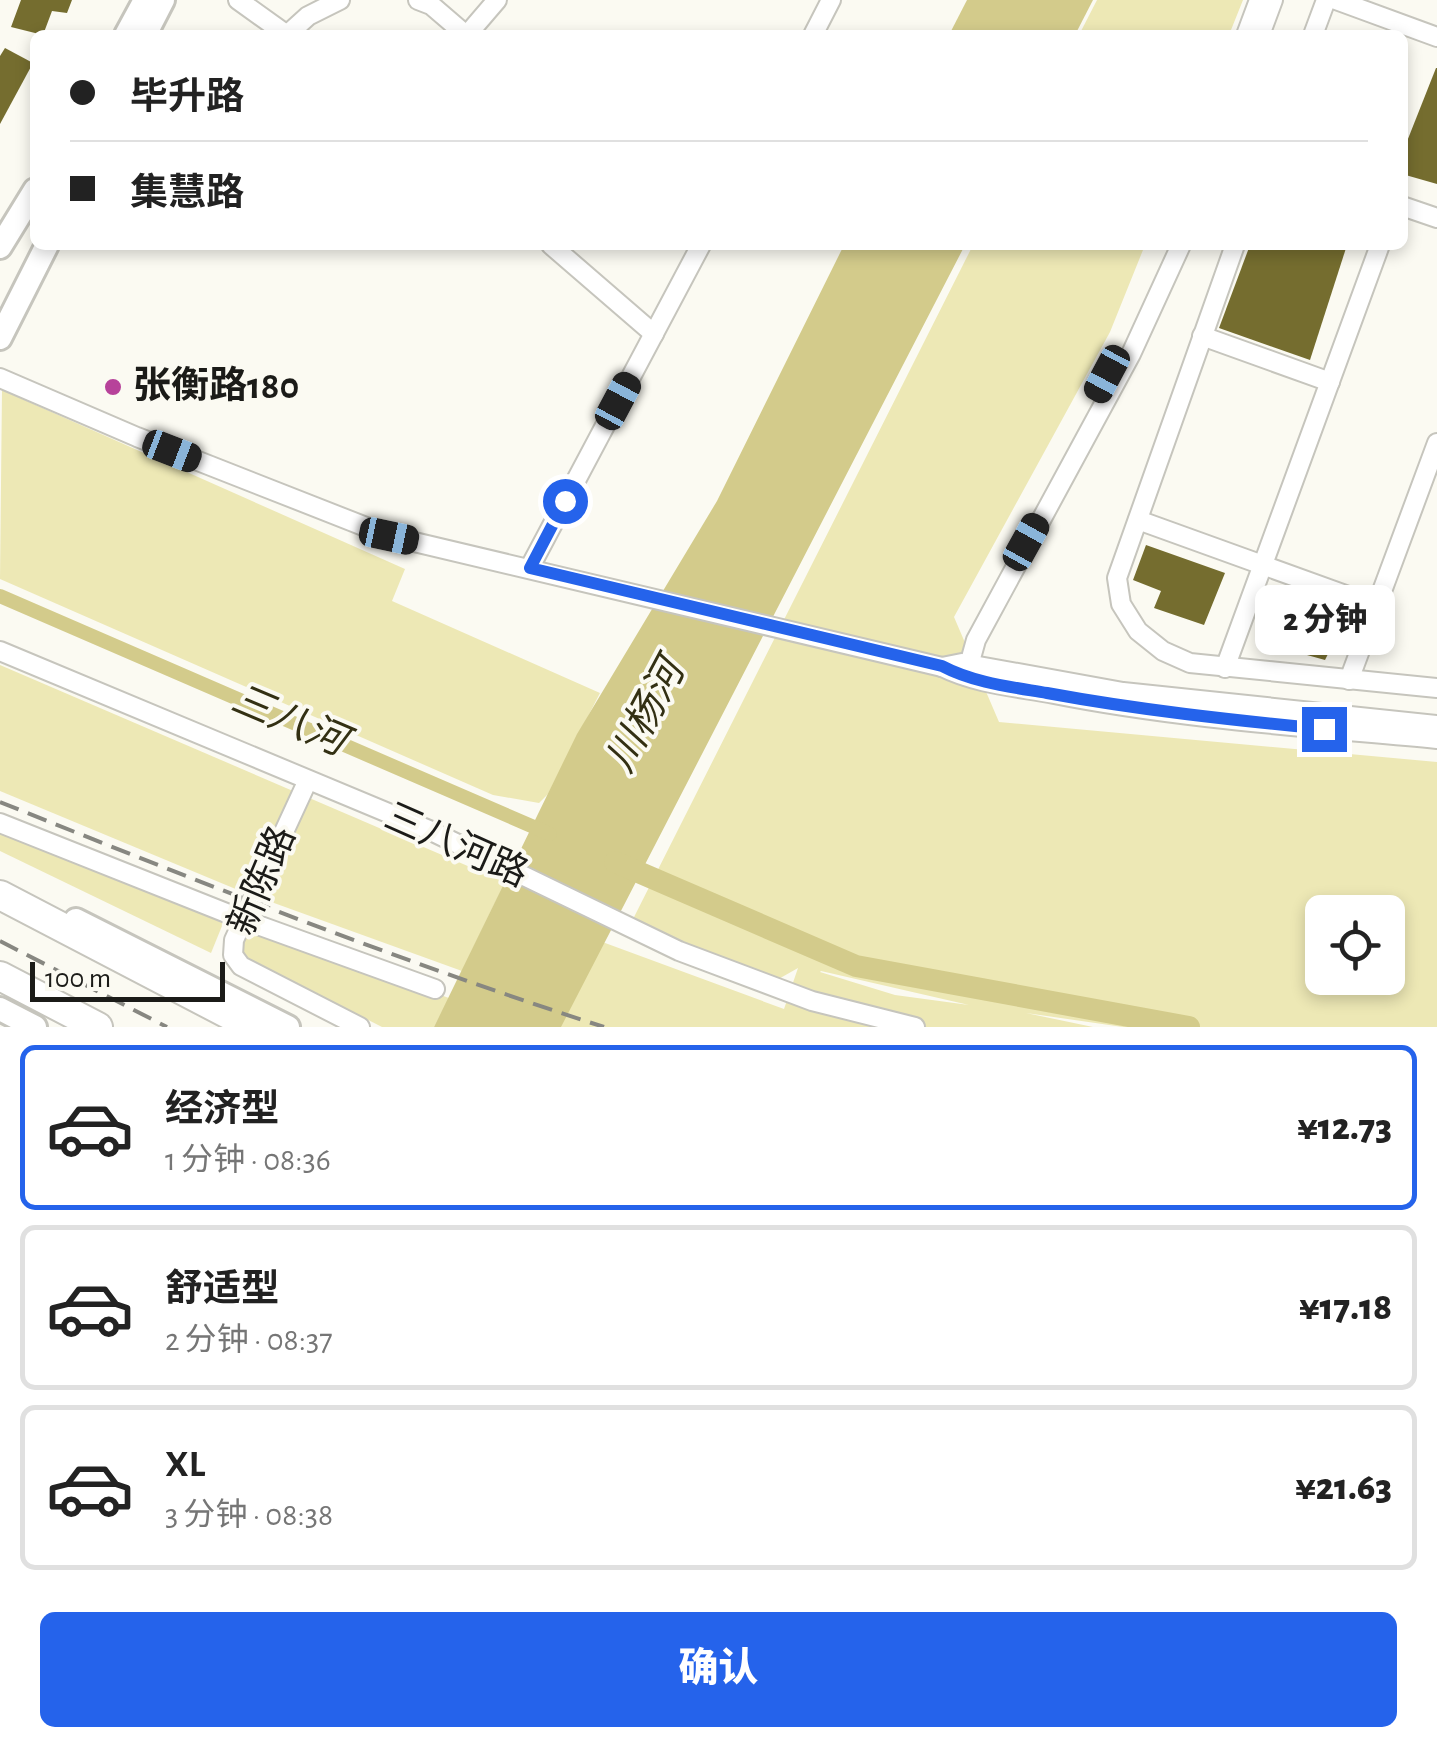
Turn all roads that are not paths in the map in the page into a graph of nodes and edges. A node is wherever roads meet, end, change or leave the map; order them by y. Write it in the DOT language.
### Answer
graph roads {
  1 [pos="145,0"];
  2 [pos="163,0"];
  3 [pos="238,0"];
  4 [pos="340,0"];
  5 [pos="418,0"];
  6 [pos="497,0"];
  7 [pos="831,0"];
  8 [pos="1259,0"];
  9 [pos="1273,0"];
  10 [pos="1326,0"];
  11 [pos="1336,0"];
  12 [pos="129,30"];
  13 [pos="148,30"];
  14 [pos="279,30"];
  15 [pos="292,30"];
  16 [pos="460,30"];
  17 [pos="470,30"];
  18 [pos="816,30"];
  19 [pos="1248,30"];
  20 [pos="1262,30"];
  21 [pos="1315,30"];
  22 [pos="1437,37"];
  23 [pos="30,198"];
  24 [pos="1408,208"];
  25 [pos="1437,218"];
  26 [pos="0,247"];
  27 [pos="44,250"];
  28 [pos="557,250"];
  29 [pos="698,250"];
  30 [pos="1167,250"];
  31 [pos="1179,250"];
  32 [pos="1234,250"];
  33 [pos="1378,250"];
  34 [pos="654,334"];
  35 [pos="1202,336"];
  36 [pos="0,338"];
  37 [pos="0,378"];
  38 [pos="1330,382"];
  39 [pos="1436,450"];
  40 [pos="1138,520"];
  41 [pos="1263,565"];
  42 [pos="530,568"];
  43 [pos="1376,606"];
  44 [pos="0,651"];
  45 [pos="1225,668"];
  46 [pos="960,669"];
  47 [pos="1350,680"];
  48 [pos="1437,688"];
  49 [pos="1437,726"];
  50 [pos="1437,739"];
  51 [pos="307,782"];
  52 [pos="0,823"];
  53 [pos="0,886"];
  54 [pos="13,904"];
  55 [pos="244,920"];
  56 [pos="0,976"];
  57 [pos="436,990"];
  58 [pos="0,993"];
  59 [pos="0,1009"];
  60 [pos="35,1027"];
  61 [pos="66,1027"];
  62 [pos="98,1027"];
  63 [pos="218,1027"];
  64 [pos="253,1027"];
  65 [pos="288,1027"];
  66 [pos="360,1027"];
  67 [pos="916,1027"];
  1 -- 12 [label="main road"];
  2 -- 13 [label="main road"];
  3 -- 14 [label="street"];
  4 -- 15 [label="street"];
  5 -- 16 [label="street"];
  6 -- 17 [label="street"];
  7 -- 18 [label="street"];
  8 -- 19 [label="street"];
  9 -- 20 [label="street"];
  10 -- 21 [label="street"];
  11 -- 22 [label="street"];
  23 -- 26 [label="main road"];
  24 -- 25 [label="street"];
  27 -- 36 [label="main road"];
  28 -- 34 [label="street"];
  29 -- 34 [label="street"];
  30 -- 46 [label="street"];
  31 -- 46 [label="street"];
  32 -- 35 [label="street"];
  33 -- 38 [label="street"];
  34 -- 42 [label="street"];
  35 -- 38 [label="street"];
  35 -- 40 [label="street"];
  37 -- 42 [label="street"];
  38 -- 41 [label="street"];
  39 -- 43 [label="street"];
  40 -- 41 [label="street"];
  40 -- 45 [label="street"];
  41 -- 43 [label="street"];
  41 -- 45 [label="street"];
  42 -- 46 [label="street"];
  43 -- 47 [label="street"];
  44 -- 51 [label="street, 三八河路"];
  45 -- 47 [label="street"];
  46 -- 49 [label="street"];
  46 -- 50 [label="street"];
  47 -- 48 [label="street"];
  51 -- 55 [label="street, 新陈路"];
  51 -- 67 [label="street, 三八河路"];
  52 -- 55 [label="street"];
  53 -- 54 [label="main road"];
  54 -- 63 [label="highway"];
  54 -- 64 [label="highway"];
  54 -- 65 [label="main road"];
  55 -- 57 [label="street"];
  55 -- 66 [label="street, 新陈路"];
  56 -- 62 [label="highway"];
  58 -- 61 [label="highway"];
  59 -- 60 [label="main road"];
}
